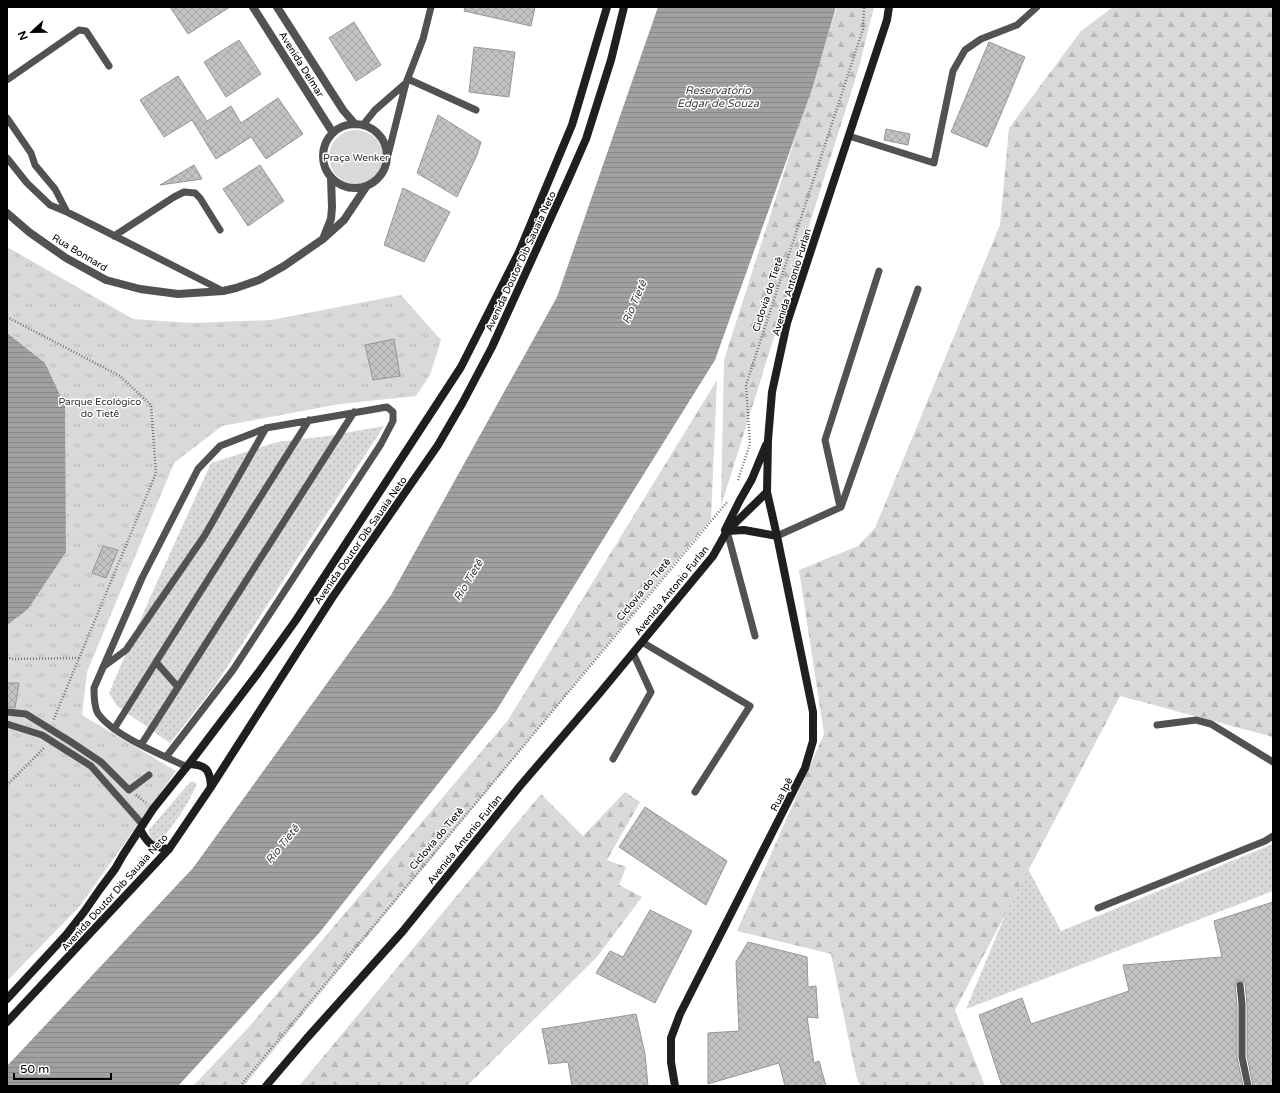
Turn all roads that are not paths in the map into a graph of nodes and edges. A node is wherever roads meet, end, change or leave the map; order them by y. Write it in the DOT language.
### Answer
graph roads {
  1 [pos="253,7"];
  2 [pos="277,7"];
  3 [pos="431,7"];
  4 [pos="607,7"];
  5 [pos="624,7"];
  6 [pos="889,7"];
  7 [pos="1037,7"];
  8 [pos="109,66"];
  9 [pos="7,80"];
  10 [pos="407,81"];
  11 [pos="476,110"];
  12 [pos="7,118"];
  13 [pos="359,124"];
  14 [pos="333,133"];
  15 [pos="849,136"];
  16 [pos="388,155"];
  17 [pos="7,158"];
  18 [pos="331,177"];
  19 [pos="366,187"];
  20 [pos="67,212"];
  21 [pos="7,213"];
  22 [pos="220,230"];
  23 [pos="114,236"];
  24 [pos="323,240"];
  25 [pos="879,271"];
  26 [pos="918,289"];
  27 [pos="223,291"];
  28 [pos="354,412"];
  29 [pos="309,420"];
  30 [pos="266,428"];
  31 [pos="768,440"];
  32 [pos="767,492"];
  33 [pos="840,507"];
  34 [pos="727,531"];
  35 [pos="777,536"];
  36 [pos="713,556"];
  37 [pos="755,636"];
  38 [pos="642,642"];
  39 [pos="633,653"];
  40 [pos="156,662"];
  41 [pos="103,667"];
  42 [pos="178,686"];
  43 [pos="7,712"];
  44 [pos="7,724"];
  45 [pos="1157,725"];
  46 [pos="114,729"];
  47 [pos="141,745"];
  48 [pos="166,757"];
  49 [pos="613,759"];
  50 [pos="1273,762"];
  51 [pos="188,766"];
  52 [pos="149,775"];
  53 [pos="211,787"];
  54 [pos="695,792"];
  55 [pos="142,827"];
  56 [pos="1273,836"];
  57 [pos="169,849"];
  58 [pos="1098,908"];
  59 [pos="1240,986"];
  60 [pos="7,999"];
  61 [pos="7,1022"];
  62 [pos="266,1086"];
  63 [pos="675,1086"];
  64 [pos="1248,1086"];
  1 -- 14 [label="street, Avenida Delmar"];
  2 -- 13 [label="street, Avenida Delmar"];
  3 -- 10 [label="lane"];
  4 -- 51 [label="main road, Avenida Doutor Dib Sauaia Neto"];
  5 -- 53 [label="main road, Avenida Doutor Dib Sauaia Neto"];
  6 -- 15 [label="main road, Avenida Antonio Furlan"];
  7 -- 15 [label="lane"];
  8 -- 9 [label="lane"];
  10 -- 11 [label="lane"];
  10 -- 13 [label="lane"];
  10 -- 16 [label="lane"];
  12 -- 20 [label="lane"];
  13 -- 14 [label="street"];
  13 -- 16 [label="street"];
  14 -- 18 [label="street"];
  15 -- 31 [label="main road, Avenida Antonio Furlan"];
  16 -- 19 [label="street"];
  17 -- 20 [label="lane"];
  18 -- 19 [label="street"];
  18 -- 24 [label="street"];
  19 -- 24 [label="street, Rua Bonnard"];
  20 -- 23 [label="lane"];
  21 -- 27 [label="street, Rua Bonnard"];
  22 -- 23 [label="lane"];
  23 -- 27 [label="lane"];
  24 -- 27 [label="street, Rua Bonnard"];
  25 -- 33 [label="lane"];
  26 -- 33 [label="lane"];
  28 -- 29 [label="lane"];
  28 -- 42 [label="lane"];
  28 -- 48 [label="lane"];
  29 -- 30 [label="lane"];
  29 -- 40 [label="lane"];
  30 -- 41 [label="lane"];
  30 -- 41 [label="lane"];
  31 -- 32 [label="main road, Avenida Antonio Furlan"];
  31 -- 36 [label="main road"];
  32 -- 34 [label="main road, Avenida Antonio Furlan"];
  32 -- 35 [label="main road, Rua Ipê"];
  33 -- 35 [label="lane"];
  34 -- 35 [label="main road"];
  34 -- 36 [label="main road, Avenida Antonio Furlan"];
  34 -- 37 [label="lane"];
  35 -- 63 [label="main road, Rua Ipê"];
  36 -- 38 [label="main road, Avenida Antonio Furlan"];
  38 -- 39 [label="main road, Avenida Antonio Furlan"];
  38 -- 54 [label="lane"];
  39 -- 49 [label="lane"];
  39 -- 62 [label="main road, Avenida Antonio Furlan"];
  40 -- 42 [label="lane"];
  40 -- 46 [label="lane"];
  41 -- 46 [label="lane"];
  42 -- 47 [label="lane"];
  43 -- 52 [label="lane"];
  44 -- 55 [label="lane"];
  45 -- 50 [label="lane"];
  46 -- 47 [label="lane"];
  47 -- 48 [label="lane"];
  48 -- 51 [label="lane"];
  51 -- 53 [label="main road"];
  51 -- 55 [label="main road, Avenida Doutor Dib Sauaia Neto"];
  53 -- 57 [label="main road, Avenida Doutor Dib Sauaia Neto"];
  55 -- 57 [label="main road"];
  55 -- 60 [label="main road, Avenida Doutor Dib Sauaia Neto"];
  56 -- 58 [label="lane"];
  57 -- 61 [label="main road, Avenida Doutor Dib Sauaia Neto"];
  59 -- 64 [label="lane"];
}
